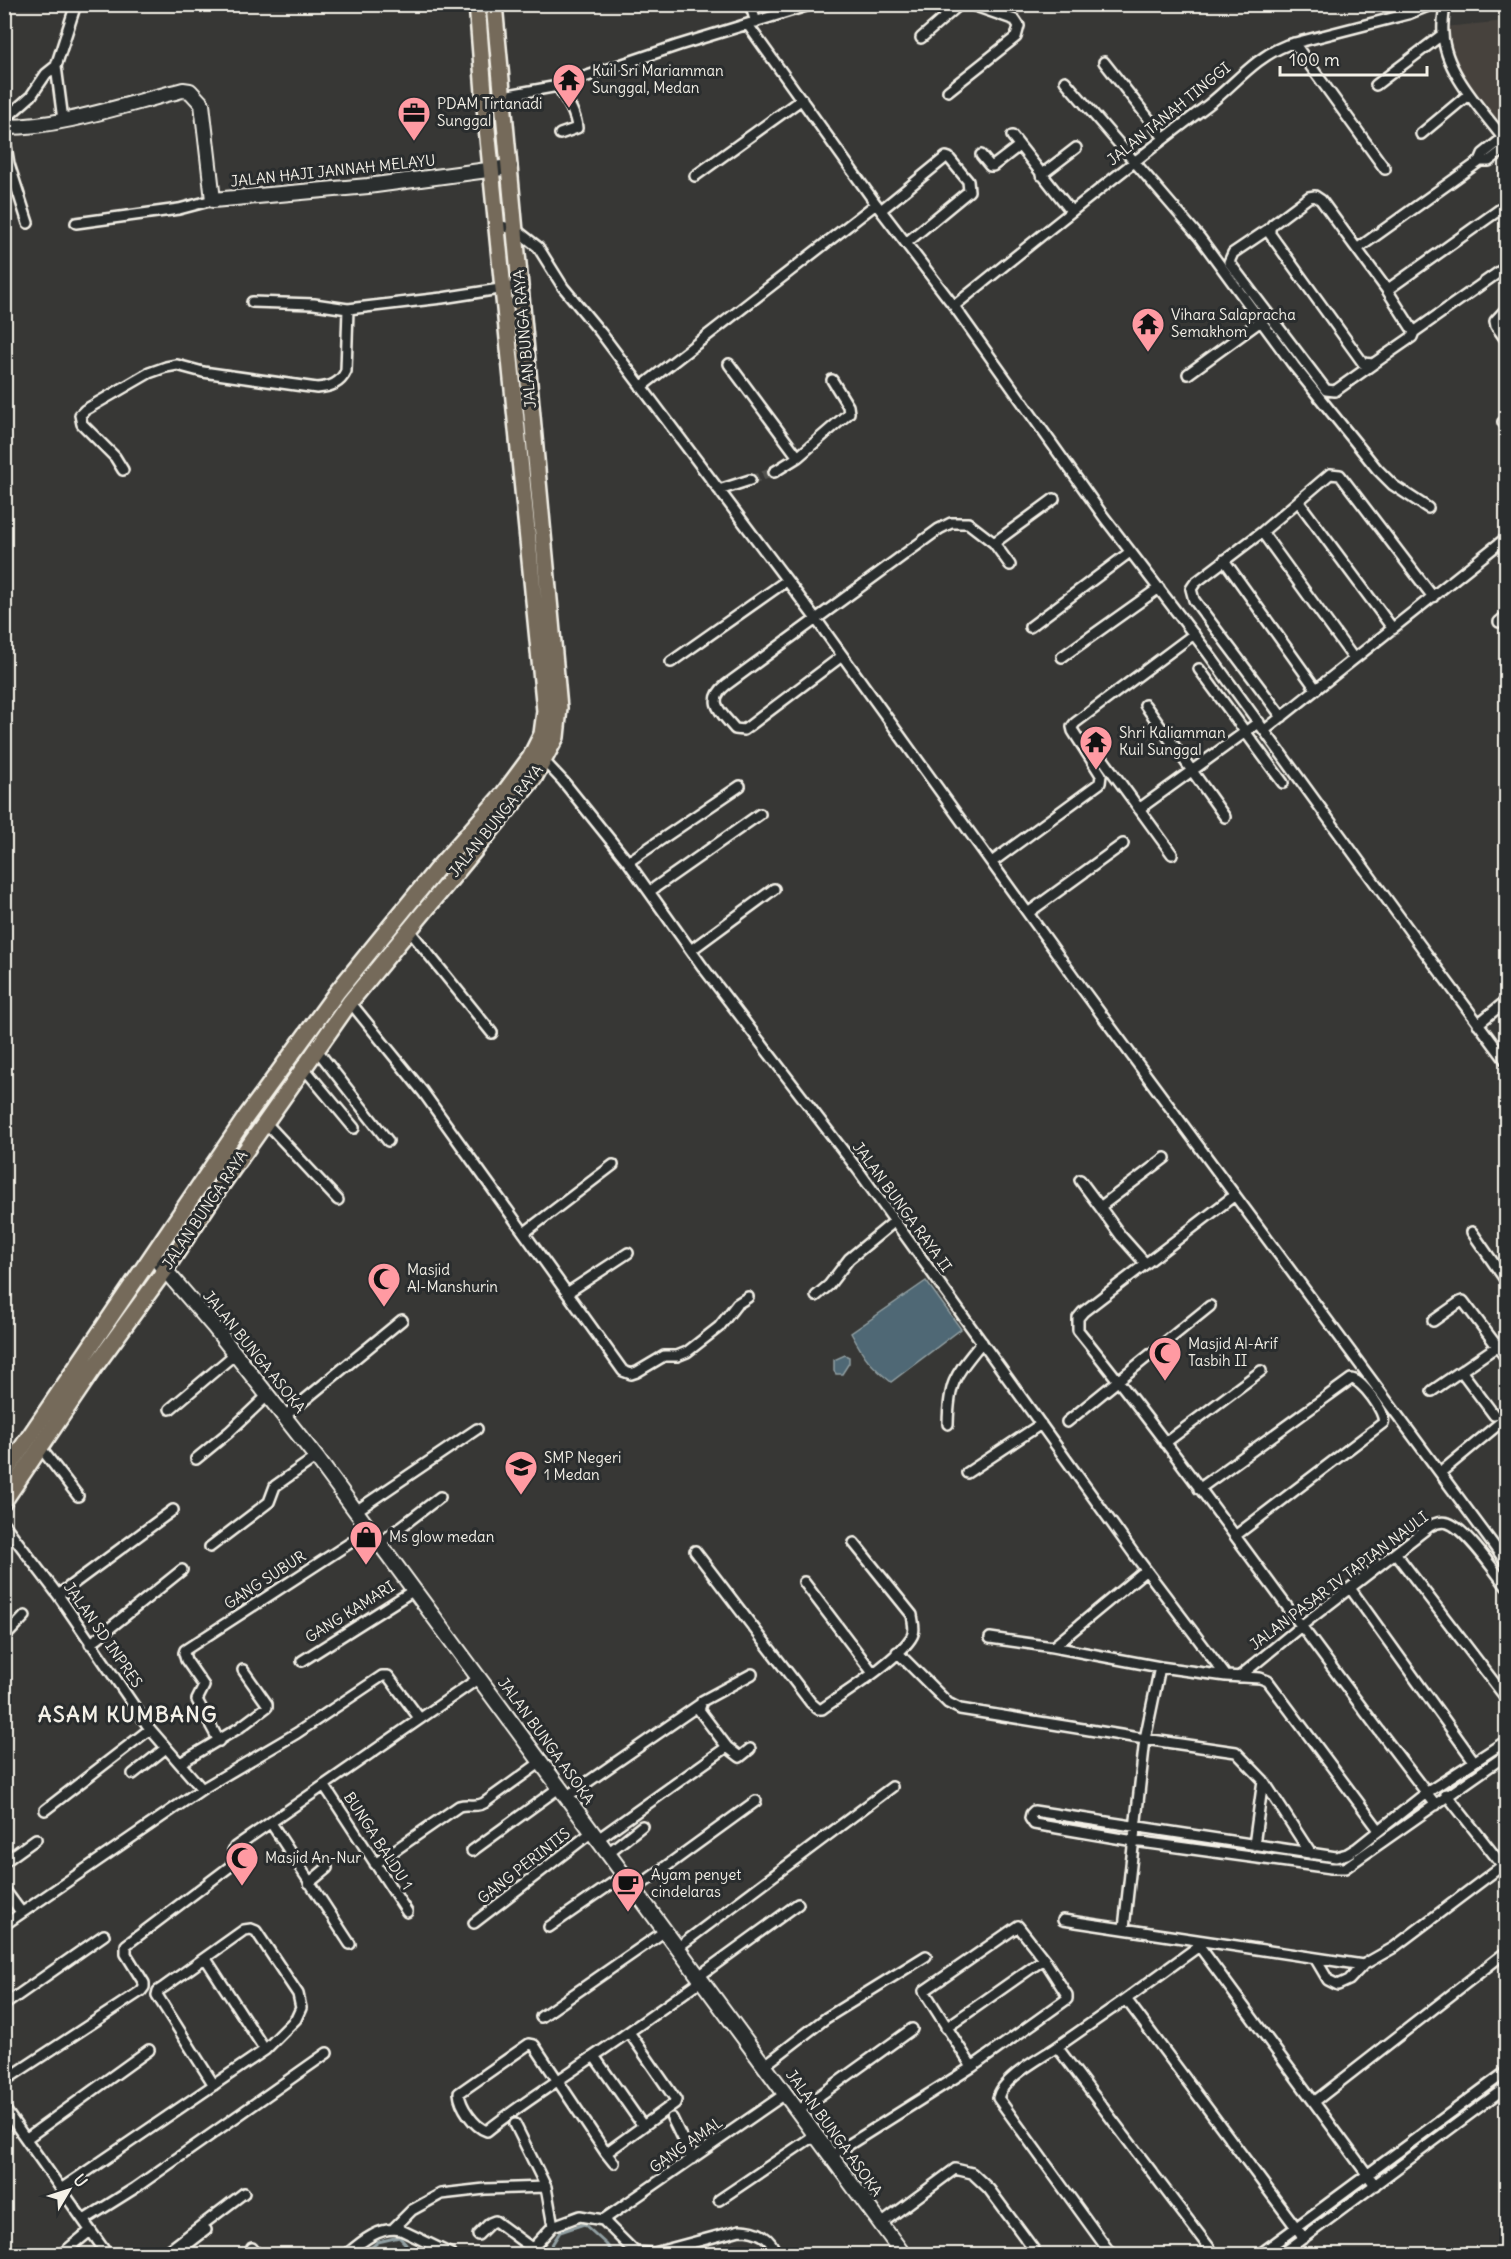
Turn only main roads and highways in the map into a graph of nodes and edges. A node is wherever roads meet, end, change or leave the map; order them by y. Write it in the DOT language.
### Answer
graph roads {
  1 [pos="477,4"];
  2 [pos="494,4"];
  3 [pos="538,475"];
  4 [pos="522,477"];
  5 [pos="407,906"];
  6 [pos="420,916"];
  7 [pos="4,1474"];
  8 [pos="4,1501"];
  1 -- 4 [label="main road, JALAN BUNGA RAYA"];
  2 -- 3 [label="main road, JALAN BUNGA RAYA"];
  3 -- 4 [label="main road"];
  3 -- 6 [label="main road, JALAN BUNGA RAYA"];
  4 -- 5 [label="main road, JALAN BUNGA RAYA"];
  5 -- 6 [label="main road"];
  5 -- 7 [label="main road, JALAN BUNGA RAYA"];
  6 -- 8 [label="main road, JALAN BUNGA RAYA"];
}
